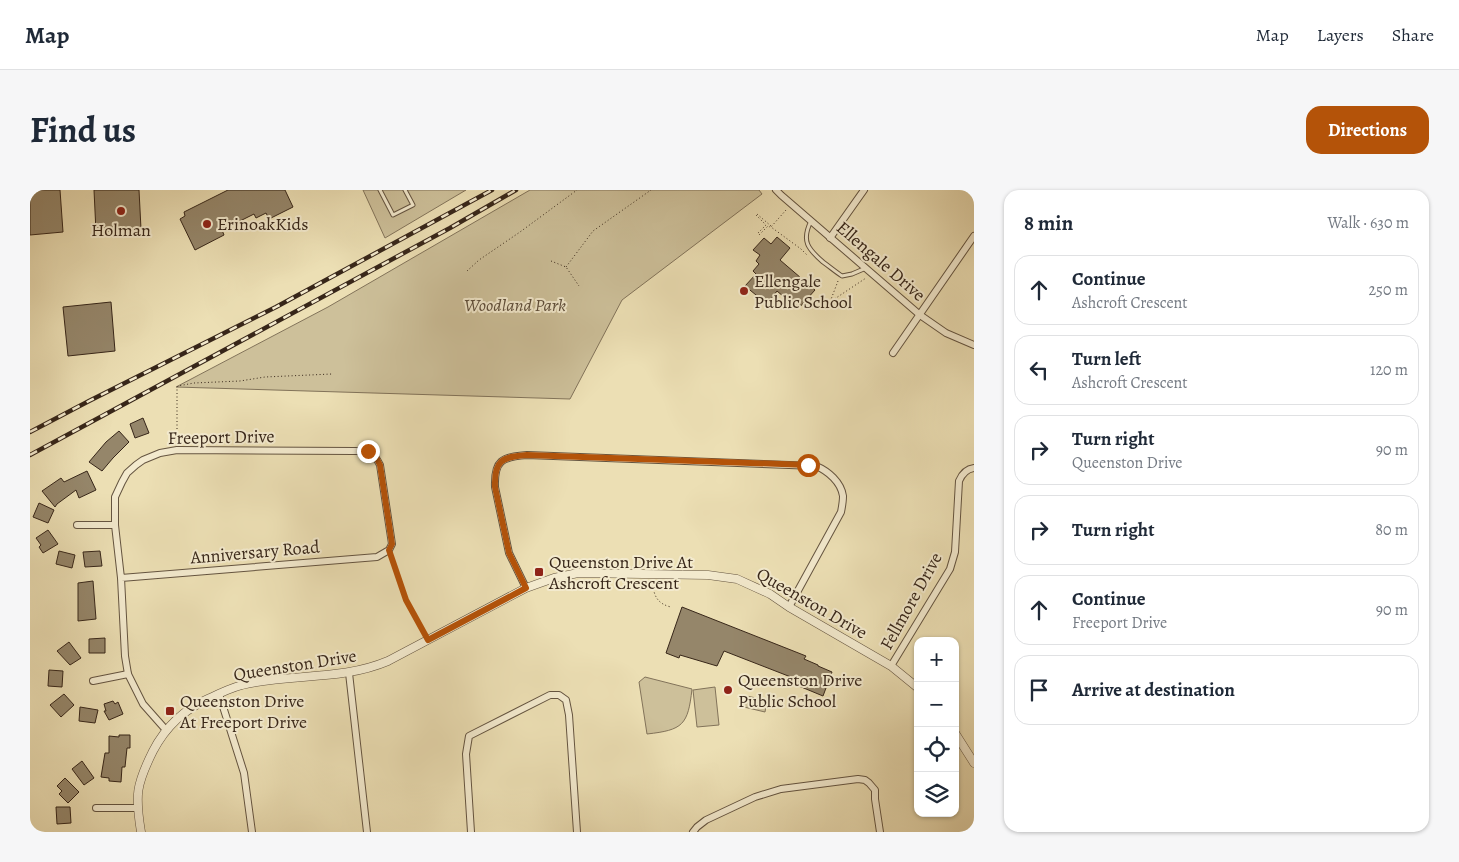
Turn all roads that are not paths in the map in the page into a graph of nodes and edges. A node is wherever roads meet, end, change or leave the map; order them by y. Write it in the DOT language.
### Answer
graph roads {
  1 [pos="380,190"];
  2 [pos="405,190"];
  3 [pos="776,190"];
  4 [pos="864,190"];
  5 [pos="811,221"];
  6 [pos="974,236"];
  7 [pos="830,238"];
  8 [pos="866,268"];
  9 [pos="920,315"];
  10 [pos="974,345"];
  11 [pos="893,353"];
  12 [pos="974,468"];
  13 [pos="77,525"];
  14 [pos="115,525"];
  15 [pos="389,550"];
  16 [pos="121,578"];
  17 [pos="526,588"];
  18 [pos="789,607"];
  19 [pos="891,666"];
  20 [pos="349,673"];
  21 [pos="128,674"];
  22 [pos="93,681"];
  23 [pos="914,685"];
  24 [pos="219,694"];
  25 [pos="166,730"];
  26 [pos="959,739"];
  27 [pos="974,763"];
  28 [pos="96,808"];
  29 [pos="137,808"];
  30 [pos="141,832"];
  31 [pos="252,832"];
  32 [pos="367,832"];
  33 [pos="471,832"];
  34 [pos="577,832"];
  35 [pos="693,832"];
  36 [pos="880,832"];
  1 -- 2 [label="lane"];
  3 -- 5 [label="street, Ellengale Drive"];
  4 -- 7 [label="street"];
  5 -- 7 [label="street, Ellengale Drive"];
  5 -- 8 [label="lane"];
  6 -- 9 [label="street"];
  7 -- 8 [label="street, Ellengale Drive"];
  8 -- 9 [label="street, Ellengale Drive"];
  9 -- 10 [label="street, Ellengale Drive"];
  9 -- 11 [label="street"];
  12 -- 19 [label="street, Fellmore Drive"];
  13 -- 14 [label="street"];
  14 -- 15 [label="street, Freeport Drive"];
  14 -- 16 [label="street, Freeport Drive"];
  15 -- 16 [label="street, Anniversary Road"];
  16 -- 21 [label="street, Freeport Drive"];
  17 -- 18 [label="street, Queenston Drive"];
  17 -- 18 [label="street"];
  17 -- 20 [label="street, Queenston Drive"];
  18 -- 19 [label="street, Queenston Drive"];
  19 -- 23 [label="street, Queenston Drive"];
  20 -- 24 [label="street, Queenston Drive"];
  20 -- 32 [label="street"];
  21 -- 22 [label="street"];
  21 -- 25 [label="street, Freeport Drive"];
  24 -- 25 [label="street, Queenston Drive"];
  24 -- 31 [label="street"];
  25 -- 29 [label="street, Queenston Drive"];
  26 -- 27 [label="street"];
  28 -- 29 [label="street"];
  29 -- 30 [label="street, Queenston Drive"];
  33 -- 34 [label="street"];
  35 -- 36 [label="street"];
}
